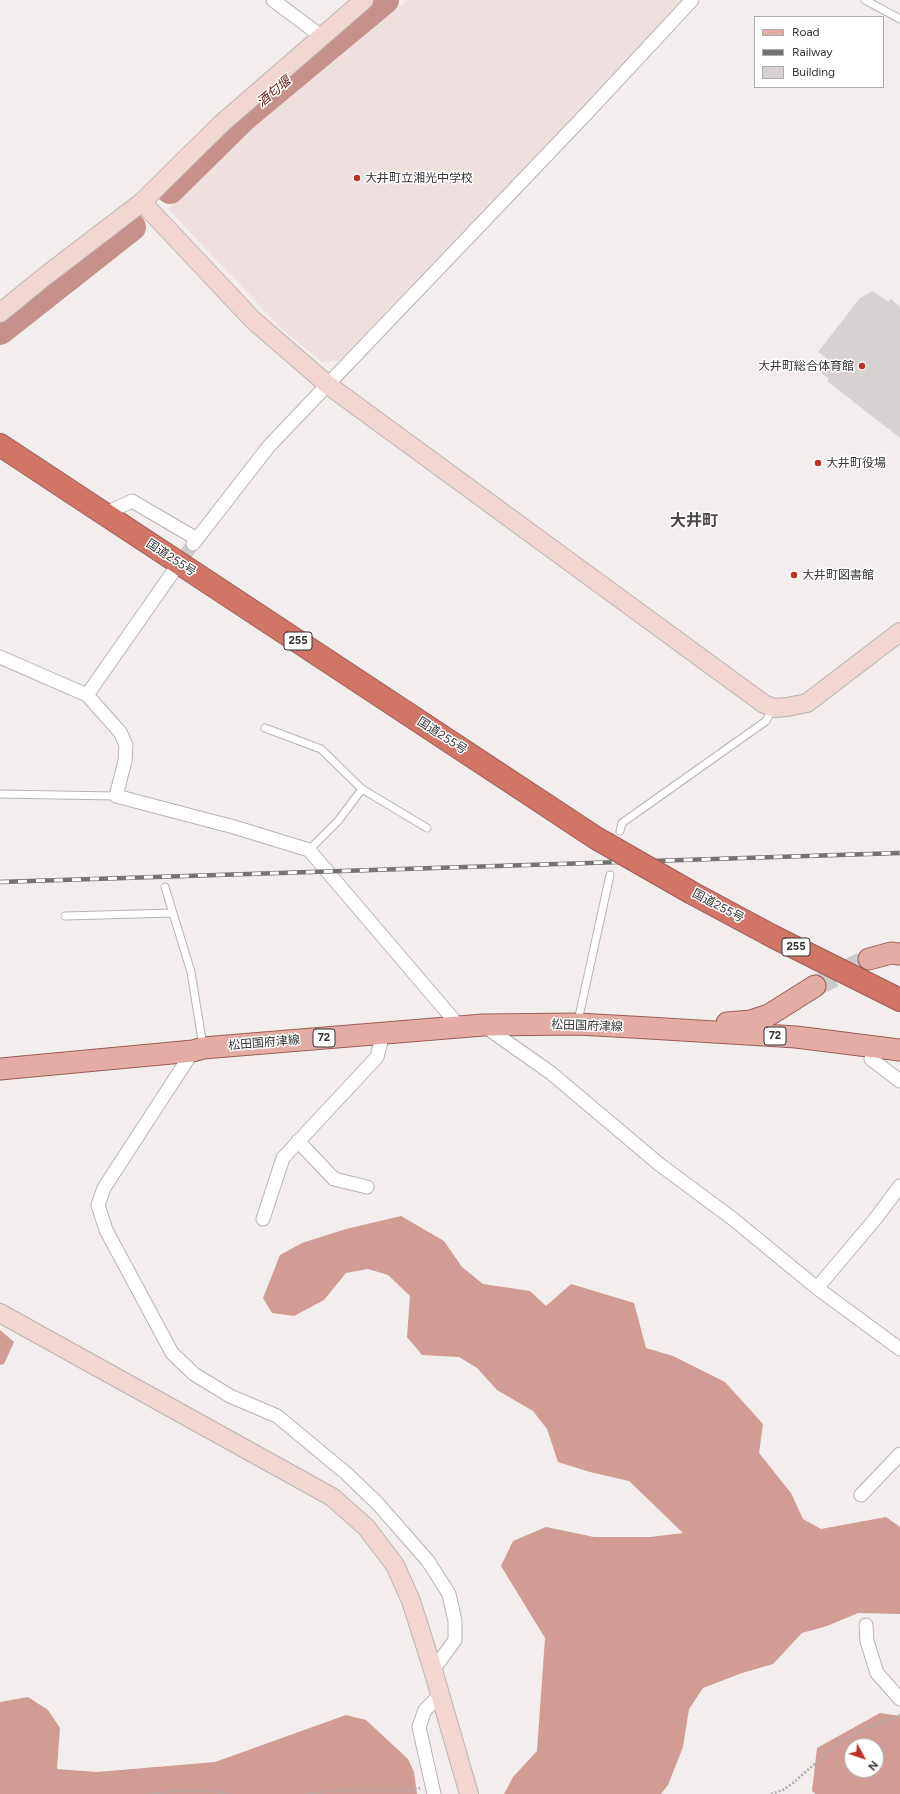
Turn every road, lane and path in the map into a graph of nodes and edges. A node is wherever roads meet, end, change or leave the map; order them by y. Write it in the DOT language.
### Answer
graph roads {
  1 [pos="273,0"];
  2 [pos="364,0"];
  3 [pos="692,0"];
  4 [pos="865,0"];
  5 [pos="900,19"];
  6 [pos="321,36"];
  7 [pos="142,202"];
  8 [pos="0,313"];
  9 [pos="328,385"];
  10 [pos="0,445"];
  11 [pos="104,514"];
  12 [pos="173,572"];
  13 [pos="900,632"];
  14 [pos="0,657"];
  15 [pos="87,695"];
  16 [pos="774,708"];
  17 [pos="265,728"];
  18 [pos="362,789"];
  19 [pos="0,794"];
  20 [pos="116,796"];
  21 [pos="427,828"];
  22 [pos="620,831"];
  23 [pos="309,850"];
  24 [pos="610,875"];
  25 [pos="165,887"];
  26 [pos="173,913"];
  27 [pos="65,916"];
  28 [pos="900,954"];
  29 [pos="869,959"];
  30 [pos="815,986"];
  31 [pos="900,1000"];
  32 [pos="578,1024"];
  33 [pos="483,1025"];
  34 [pos="459,1026"];
  35 [pos="649,1028"];
  36 [pos="383,1033"];
  37 [pos="198,1050"];
  38 [pos="900,1050"];
  39 [pos="871,1059"];
  40 [pos="0,1069"];
  41 [pos="900,1081"];
  42 [pos="298,1141"];
  43 [pos="900,1186"];
  44 [pos="367,1187"];
  45 [pos="264,1219"];
  46 [pos="817,1288"];
  47 [pos="0,1313"];
  48 [pos="900,1349"];
  49 [pos="900,1454"];
  50 [pos="861,1495"];
  51 [pos="866,1625"];
  52 [pos="433,1670"];
  53 [pos="440,1695"];
  54 [pos="900,1699"];
  55 [pos="900,1714"];
  56 [pos="432,1788"];
  57 [pos="150,1794"];
  58 [pos="230,1794"];
  59 [pos="307,1794"];
  60 [pos="469,1794"];
  61 [pos="771,1794"];
  1 -- 6 [label="street"];
  2 -- 6 [label="street"];
  3 -- 9 [label="street"];
  4 -- 5 [label="lane"];
  6 -- 7 [label="street"];
  7 -- 8 [label="street"];
  7 -- 9 [label="street"];
  9 -- 11 [label="street"];
  9 -- 16 [label="street"];
  10 -- 11 [label="highway, 国道255号 / 255"];
  11 -- 31 [label="highway, 国道255号 / 255, bridge"];
  12 -- 15 [label="street"];
  13 -- 16 [label="street"];
  14 -- 15 [label="street"];
  15 -- 20 [label="street"];
  16 -- 22 [label="lane"];
  17 -- 18 [label="lane"];
  18 -- 21 [label="lane"];
  18 -- 23 [label="lane"];
  19 -- 20 [label="lane"];
  20 -- 23 [label="street"];
  23 -- 34 [label="street"];
  24 -- 32 [label="lane"];
  25 -- 26 [label="lane"];
  26 -- 27 [label="lane"];
  26 -- 37 [label="lane"];
  28 -- 29 [label="main road"];
  30 -- 35 [label="main road, 松田国府津線 / 72"];
  32 -- 33 [label="main road, 松田国府津線 / 72"];
  32 -- 35 [label="main road, 松田国府津線 / 72"];
  33 -- 34 [label="main road, 松田国府津線 / 72"];
  33 -- 46 [label="street"];
  34 -- 36 [label="main road, 松田国府津線 / 72"];
  35 -- 38 [label="main road, 松田国府津線 / 72"];
  36 -- 37 [label="main road, 松田国府津線 / 72"];
  36 -- 42 [label="street"];
  37 -- 40 [label="main road, 松田国府津線 / 72"];
  37 -- 52 [label="street"];
  39 -- 41 [label="street"];
  42 -- 44 [label="street"];
  42 -- 45 [label="street"];
  43 -- 46 [label="street"];
  46 -- 48 [label="street"];
  47 -- 52 [label="street"];
  49 -- 50 [label="street"];
  51 -- 54 [label="street"];
  52 -- 53 [label="street"];
  53 -- 56 [label="street"];
  53 -- 60 [label="street"];
  55 -- 61 [label="path"];
  56 -- 59 [label="path"];
  57 -- 58 [label="path"];
}
